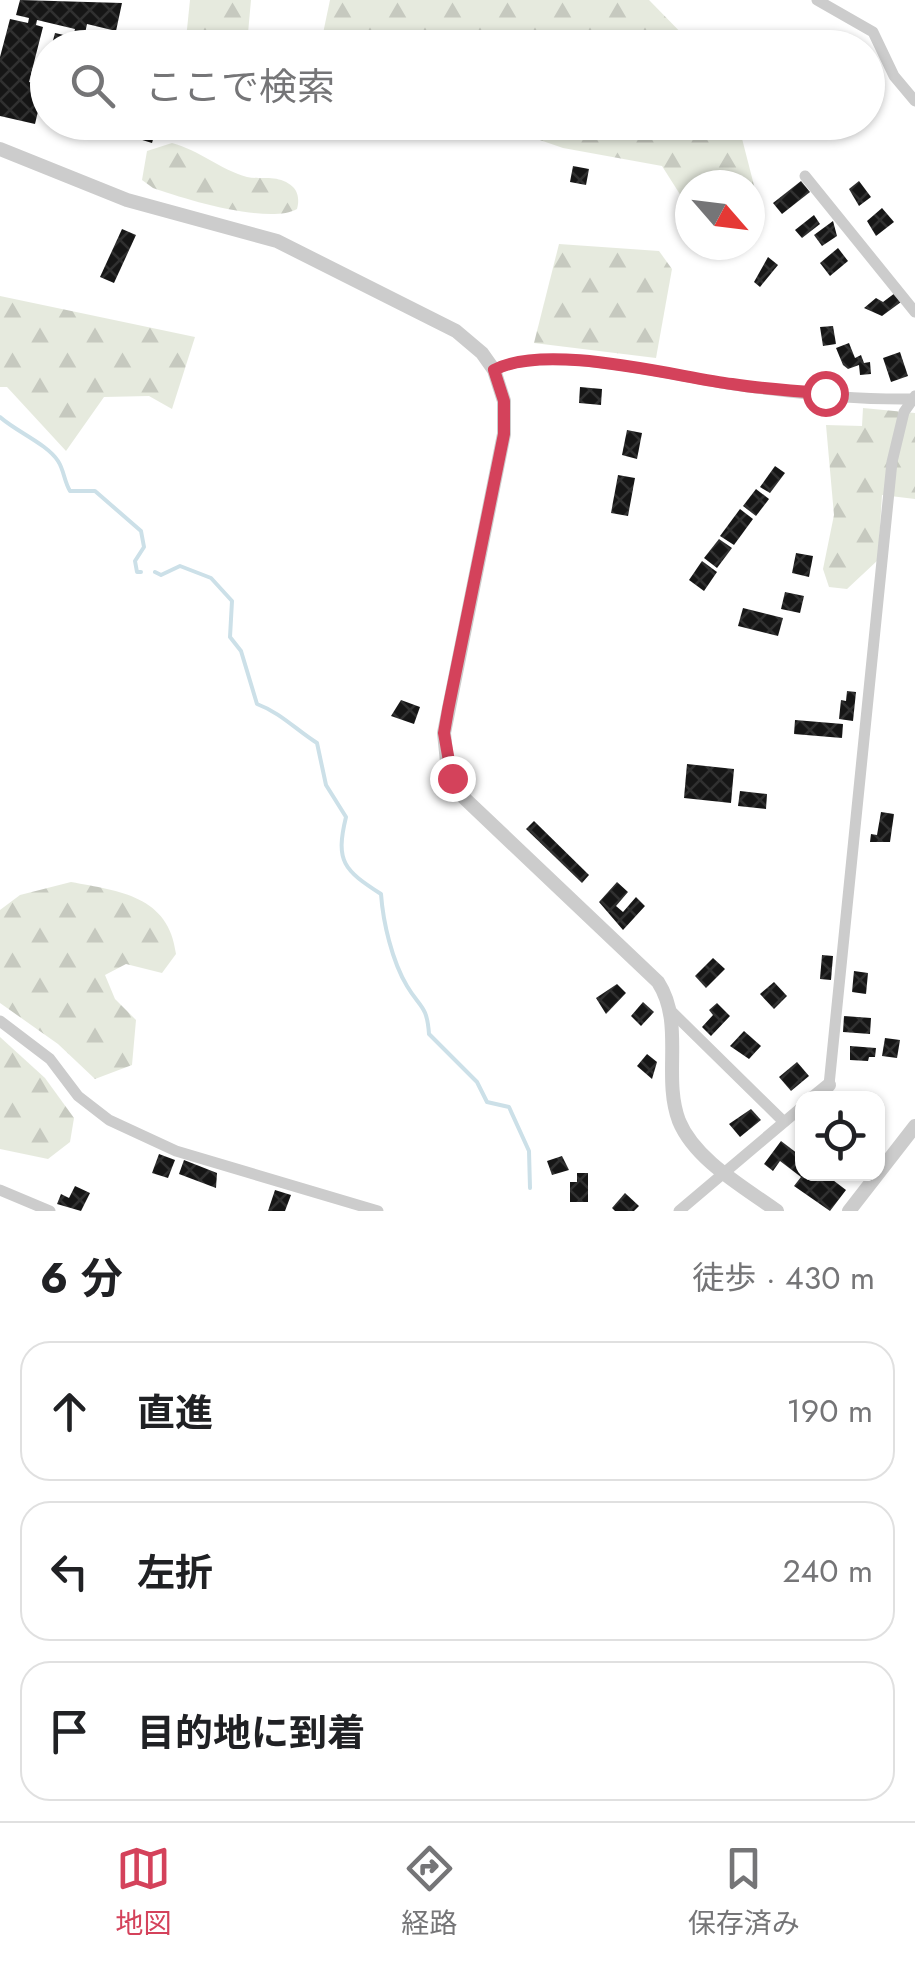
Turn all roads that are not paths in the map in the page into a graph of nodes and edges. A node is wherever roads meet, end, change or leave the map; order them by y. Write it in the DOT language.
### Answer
graph roads {
  1 [pos="817,0"];
  2 [pos="870,30"];
  3 [pos="885,57"];
  4 [pos="915,101"];
  5 [pos="0,149"];
  6 [pos="804,176"];
  7 [pos="915,312"];
  8 [pos="494,370"];
  9 [pos="914,398"];
  10 [pos="671,1010"];
  11 [pos="0,1021"];
  12 [pos="830,1085"];
  13 [pos="822,1091"];
  14 [pos="795,1113"];
  15 [pos="784,1122"];
  16 [pos="915,1126"];
  17 [pos="725,1173"];
  18 [pos="0,1190"];
  19 [pos="50,1211"];
  20 [pos="378,1211"];
  21 [pos="679,1211"];
  22 [pos="776,1211"];
  23 [pos="849,1211"];
  1 -- 2 [label="street"];
  3 -- 4 [label="street"];
  5 -- 8 [label="street"];
  6 -- 7 [label="street"];
  8 -- 9 [label="street"];
  8 -- 10 [label="street"];
  9 -- 12 [label="street"];
  10 -- 15 [label="street"];
  10 -- 17 [label="street"];
  11 -- 20 [label="street"];
  12 -- 13 [label="street"];
  14 -- 15 [label="street"];
  15 -- 17 [label="street"];
  16 -- 23 [label="street"];
  17 -- 21 [label="street"];
  17 -- 22 [label="street"];
  18 -- 19 [label="street"];
}
